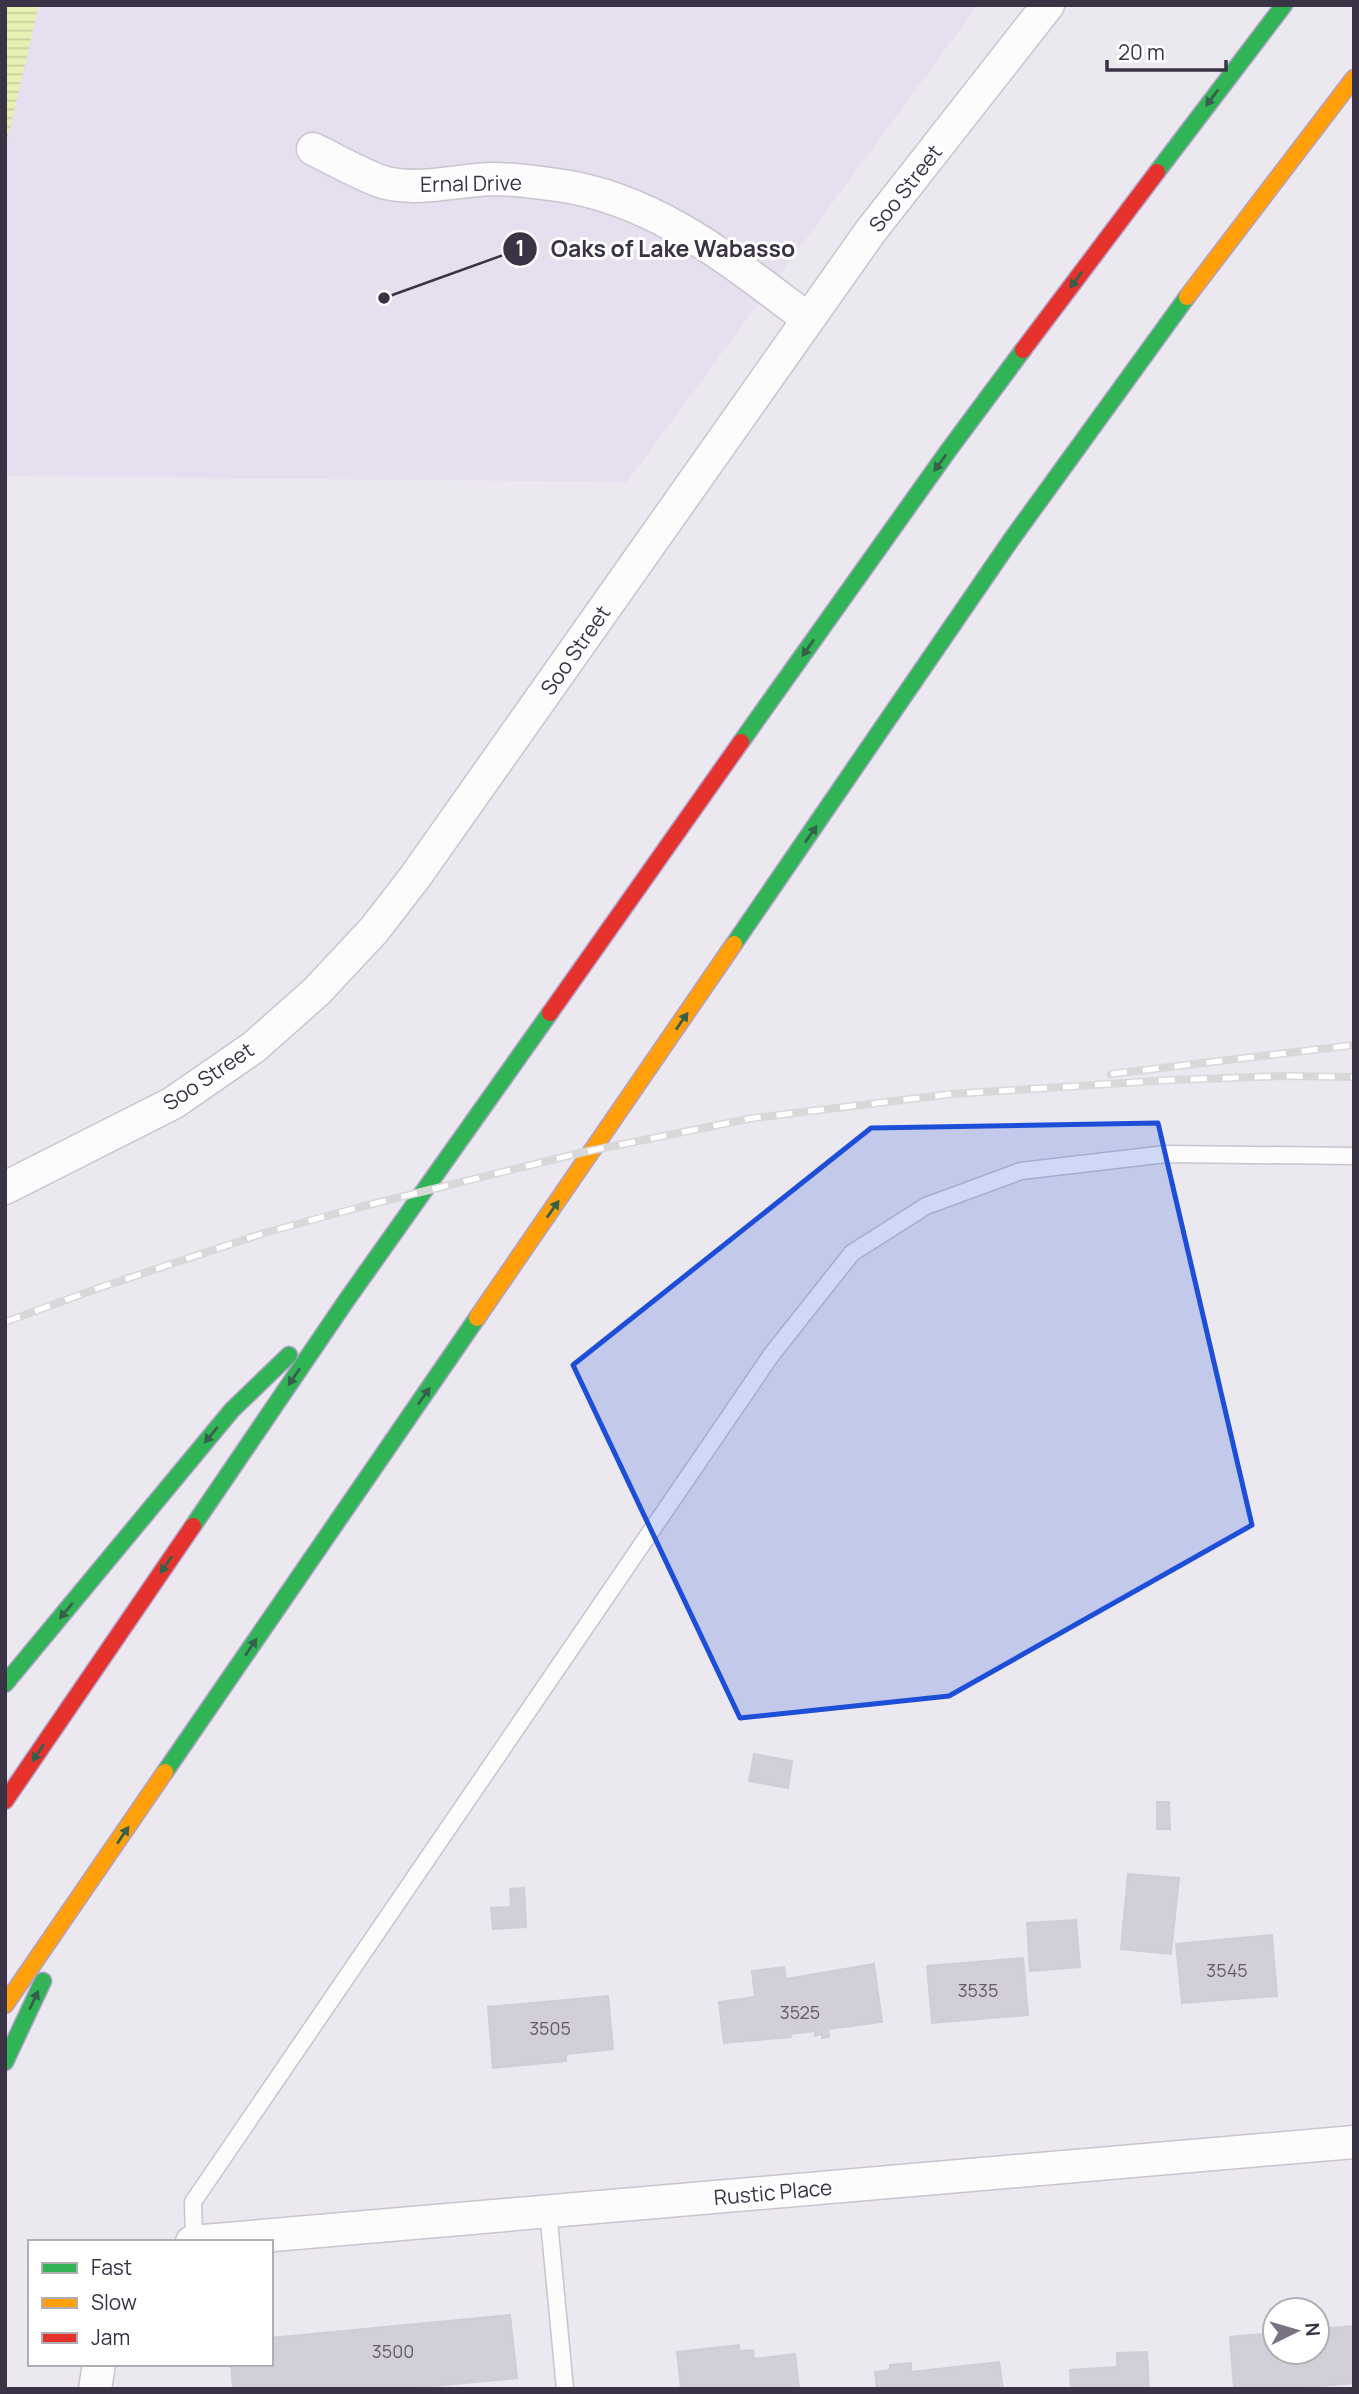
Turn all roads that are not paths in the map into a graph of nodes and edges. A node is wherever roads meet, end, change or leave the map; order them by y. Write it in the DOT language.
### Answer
graph roads {
  1 [pos="1048,5"];
  2 [pos="1284,5"];
  3 [pos="1354,78"];
  4 [pos="313,149"];
  5 [pos="808,319"];
  6 [pos="1354,1156"];
  7 [pos="5,1188"];
  8 [pos="346,1301"];
  9 [pos="5,1684"];
  10 [pos="5,1801"];
  11 [pos="84,1891"];
  12 [pos="5,2005"];
  13 [pos="5,2062"];
  14 [pos="1354,2142"];
  15 [pos="548,2211"];
  16 [pos="193,2240"];
  17 [pos="205,2240"];
  18 [pos="99,2366"];
  19 [pos="94,2389"];
  20 [pos="565,2389"];
  1 -- 5 [label="street, Soo Street"];
  2 -- 8 [label="highway, one-way"];
  11 -- 3 [label="highway, one-way"];
  4 -- 5 [label="street, Ernal Drive"];
  5 -- 7 [label="street, Soo Street"];
  6 -- 16 [label="lane"];
  8 -- 9 [label="highway, one-way"];
  8 -- 10 [label="highway, one-way"];
  11 -- 12 [label="highway"];
  13 -- 11 [label="highway, one-way"];
  14 -- 15 [label="street, Rustic Place"];
  15 -- 17 [label="street, Rustic Place"];
  15 -- 20 [label="lane"];
  18 -- 19 [label="street"];
}
